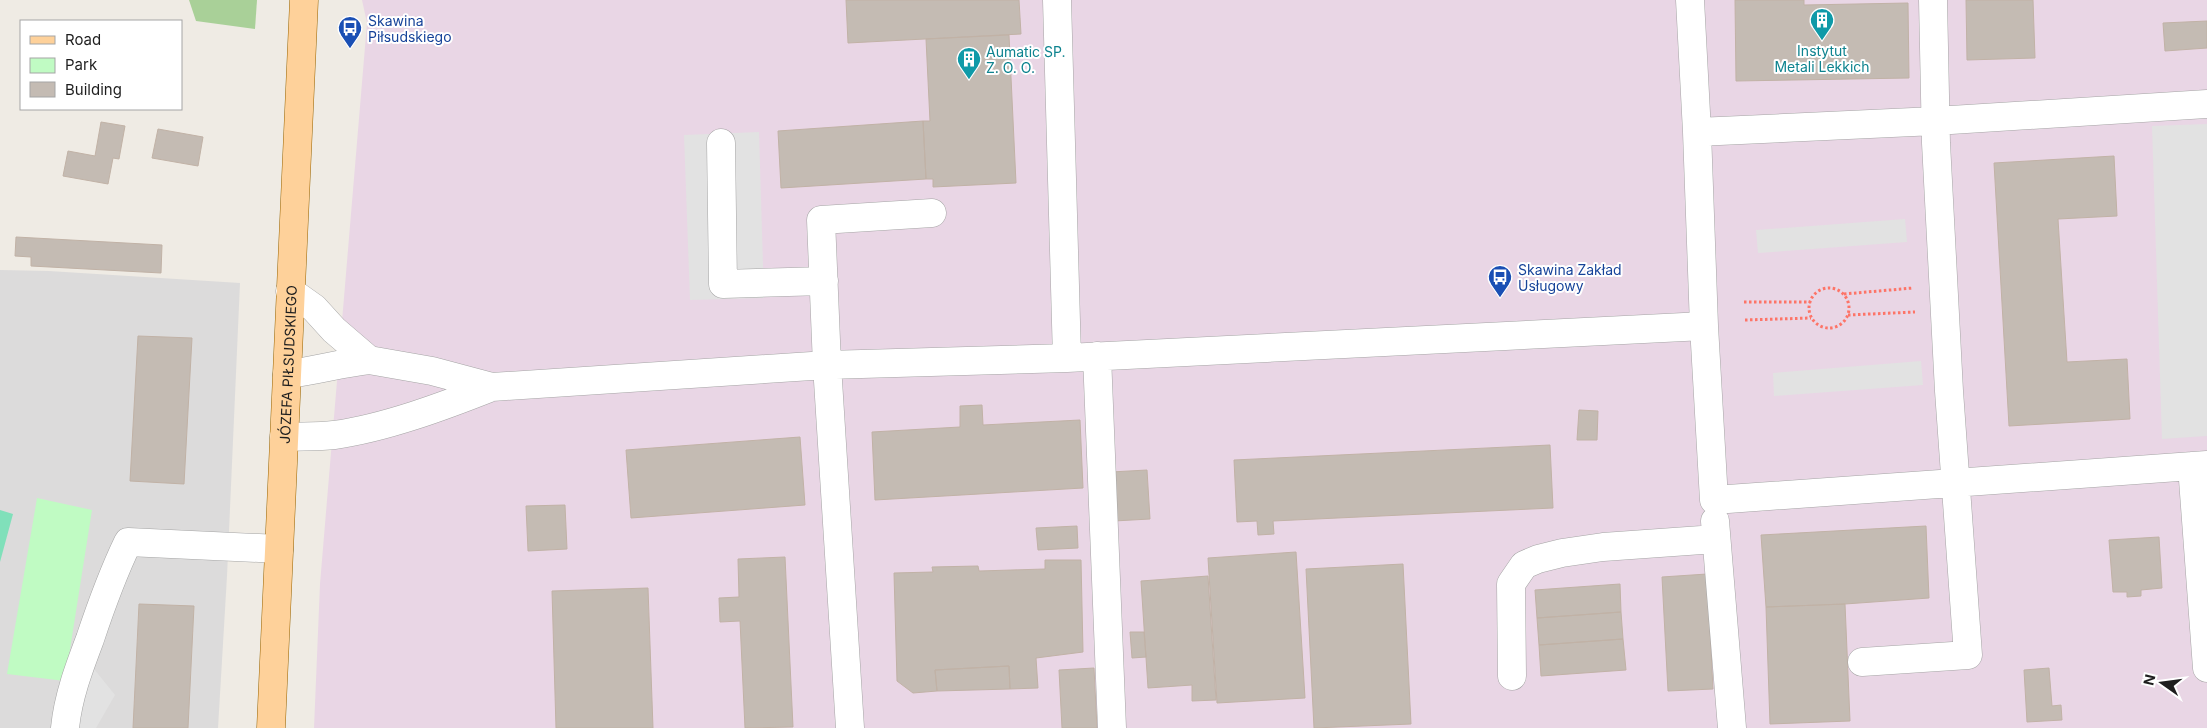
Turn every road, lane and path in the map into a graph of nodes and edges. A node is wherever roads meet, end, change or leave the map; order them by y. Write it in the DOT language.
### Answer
graph roads {
  1 [pos="304,0"];
  2 [pos="1057,0"];
  3 [pos="1690,0"];
  4 [pos="1933,0"];
  5 [pos="2207,104"];
  6 [pos="1935,121"];
  7 [pos="1697,132"];
  8 [pos="721,143"];
  9 [pos="932,213"];
  10 [pos="824,281"];
  11 [pos="290,291"];
  12 [pos="1844,294"];
  13 [pos="1944,298"];
  14 [pos="1744,302"];
  15 [pos="1810,302"];
  16 [pos="1848,315"];
  17 [pos="1811,318"];
  18 [pos="1745,320"];
  19 [pos="1704,326"];
  20 [pos="1097,356"];
  21 [pos="1067,358"];
  22 [pos="369,360"];
  23 [pos="827,365"];
  24 [pos="287,374"];
  25 [pos="492,387"];
  26 [pos="284,437"];
  27 [pos="2200,466"];
  28 [pos="1954,483"];
  29 [pos="1714,500"];
  30 [pos="1716,539"];
  31 [pos="279,550"];
  32 [pos="1862,662"];
  33 [pos="2207,668"];
  34 [pos="1512,676"];
  35 [pos="64,728"];
  36 [pos="271,728"];
  37 [pos="850,728"];
  38 [pos="1112,728"];
  39 [pos="1732,728"];
  1 -- 11 [label="main road, JÓZEFA PIŁSUDSKIEGO"];
  2 -- 21 [label="street"];
  3 -- 7 [label="street"];
  4 -- 6 [label="street"];
  5 -- 6 [label="street"];
  6 -- 7 [label="street"];
  6 -- 13 [label="street"];
  7 -- 19 [label="street"];
  8 -- 10 [label="street"];
  9 -- 10 [label="street"];
  10 -- 23 [label="street"];
  11 -- 22 [label="street"];
  11 -- 24 [label="main road, JÓZEFA PIŁSUDSKIEGO"];
  12 -- 13 [label="path"];
  12 -- 15 [label="path"];
  12 -- 16 [label="path"];
  13 -- 16 [label="path"];
  13 -- 28 [label="street"];
  14 -- 15 [label="path"];
  15 -- 17 [label="path"];
  16 -- 17 [label="path"];
  17 -- 18 [label="path"];
  19 -- 20 [label="street"];
  19 -- 29 [label="street"];
  20 -- 21 [label="street"];
  20 -- 38 [label="street"];
  21 -- 23 [label="street"];
  22 -- 24 [label="street"];
  22 -- 25 [label="street"];
  23 -- 25 [label="street"];
  23 -- 37 [label="street"];
  24 -- 26 [label="main road, JÓZEFA PIŁSUDSKIEGO"];
  25 -- 26 [label="street"];
  26 -- 31 [label="main road, JÓZEFA PIŁSUDSKIEGO"];
  27 -- 28 [label="street"];
  27 -- 33 [label="street"];
  28 -- 29 [label="street"];
  28 -- 32 [label="street"];
  29 -- 30 [label="street"];
  30 -- 34 [label="street"];
  30 -- 39 [label="street"];
  31 -- 35 [label="street"];
  31 -- 36 [label="main road, JÓZEFA PIŁSUDSKIEGO"];
}
